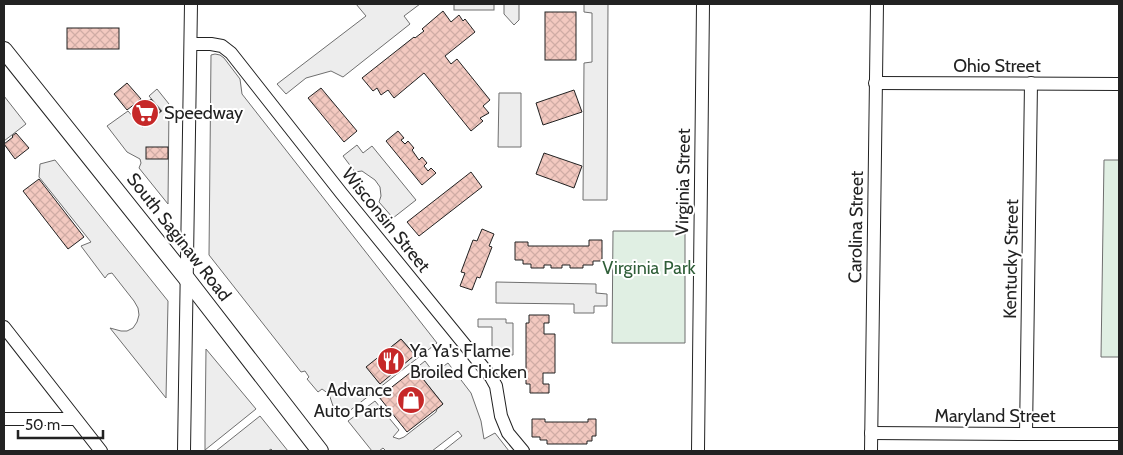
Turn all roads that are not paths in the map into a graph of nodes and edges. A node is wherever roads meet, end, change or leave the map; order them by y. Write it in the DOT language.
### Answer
graph roads {
  1 [pos="191,4"];
  2 [pos="703,4"];
  3 [pos="877,4"];
  4 [pos="191,44"];
  5 [pos="4,50"];
  6 [pos="875,83"];
  7 [pos="1031,83"];
  8 [pos="1119,84"];
  9 [pos="187,279"];
  10 [pos="4,327"];
  11 [pos="76,418"];
  12 [pos="4,419"];
  13 [pos="871,433"];
  14 [pos="1026,434"];
  15 [pos="1119,434"];
  16 [pos="101,451"];
  17 [pos="184,451"];
  18 [pos="320,451"];
  19 [pos="522,451"];
  20 [pos="698,451"];
  21 [pos="871,451"];
  1 -- 4 [label="street"];
  2 -- 20 [label="street, Virginia Street"];
  3 -- 6 [label="street, Carolina Street"];
  4 -- 9 [label="street"];
  4 -- 19 [label="street, Wisconsin Street"];
  5 -- 9 [label="main road, South Saginaw Road"];
  6 -- 7 [label="street, Ohio Street"];
  6 -- 13 [label="street, Carolina Street"];
  7 -- 8 [label="street, Ohio Street"];
  7 -- 14 [label="street, Kentucky Street"];
  9 -- 17 [label="street"];
  9 -- 18 [label="main road, South Saginaw Road"];
  10 -- 11 [label="street"];
  11 -- 12 [label="street"];
  11 -- 16 [label="street"];
  13 -- 14 [label="street, Maryland Street"];
  13 -- 21 [label="street, Carolina Street"];
  14 -- 15 [label="street, Maryland Street"];
}
